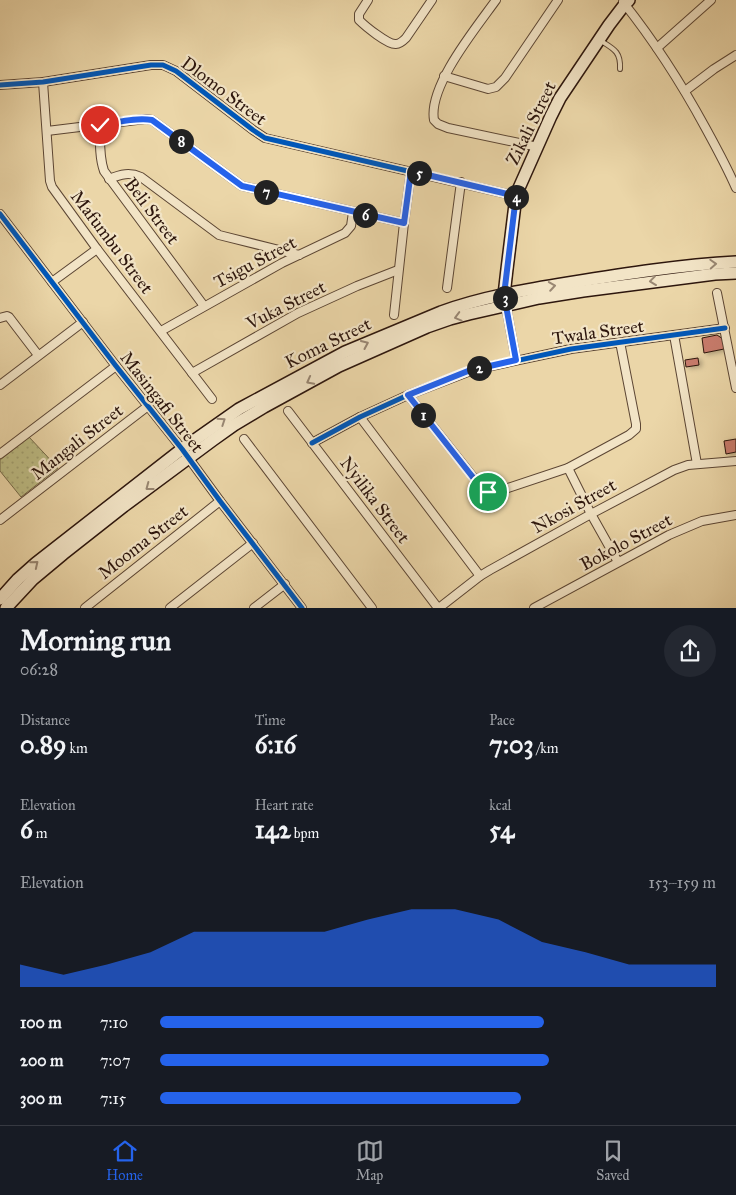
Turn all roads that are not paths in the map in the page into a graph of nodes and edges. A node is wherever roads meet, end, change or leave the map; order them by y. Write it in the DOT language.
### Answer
graph roads {
  1 [pos="368,0"];
  2 [pos="432,0"];
  3 [pos="496,0"];
  4 [pos="558,0"];
  5 [pos="711,0"];
  6 [pos="625,1"];
  7 [pos="599,40"];
  8 [pos="656,48"];
  9 [pos="736,54"];
  10 [pos="620,69"];
  11 [pos="444,76"];
  12 [pos="43,82"];
  13 [pos="0,85"];
  14 [pos="685,91"];
  15 [pos="100,125"];
  16 [pos="47,131"];
  17 [pos="538,147"];
  18 [pos="411,171"];
  19 [pos="109,179"];
  20 [pos="461,182"];
  21 [pos="736,188"];
  22 [pos="516,196"];
  23 [pos="353,212"];
  24 [pos="0,214"];
  25 [pos="404,223"];
  26 [pos="97,249"];
  27 [pos="299,255"];
  28 [pos="736,262"];
  29 [pos="398,270"];
  30 [pos="736,273"];
  31 [pos="52,282"];
  32 [pos="448,288"];
  33 [pos="718,293"];
  34 [pos="505,300"];
  35 [pos="204,306"];
  36 [pos="394,316"];
  37 [pos="0,318"];
  38 [pos="83,322"];
  39 [pos="725,328"];
  40 [pos="161,331"];
  41 [pos="674,335"];
  42 [pos="620,342"];
  43 [pos="38,355"];
  44 [pos="516,360"];
  45 [pos="116,366"];
  46 [pos="192,373"];
  47 [pos="0,380"];
  48 [pos="0,385"];
  49 [pos="736,388"];
  50 [pos="408,395"];
  51 [pos="212,399"];
  52 [pos="148,406"];
  53 [pos="288,411"];
  54 [pos="360,417"];
  55 [pos="244,440"];
  56 [pos="312,443"];
  57 [pos="185,453"];
  58 [pos="0,454"];
  59 [pos="736,461"];
  60 [pos="697,464"];
  61 [pos="568,468"];
  62 [pos="220,501"];
  63 [pos="591,514"];
  64 [pos="736,515"];
  65 [pos="0,520"];
  66 [pos="253,543"];
  67 [pos="618,562"];
  68 [pos="480,576"];
  69 [pos="284,584"];
  70 [pos="0,599"];
  71 [pos="6,608"];
  72 [pos="85,608"];
  73 [pos="170,608"];
  74 [pos="254,608"];
  75 [pos="302,608"];
  76 [pos="372,608"];
  77 [pos="438,608"];
  78 [pos="534,608"];
  1 -- 2 [label="street"];
  3 -- 11 [label="street"];
  4 -- 11 [label="street"];
  5 -- 8 [label="street"];
  6 -- 7 [label="main road, Zikali Street"];
  6 -- 8 [label="street"];
  7 -- 10 [label="lane"];
  7 -- 17 [label="main road, Zikali Street"];
  8 -- 14 [label="street"];
  9 -- 14 [label="street"];
  11 -- 17 [label="street"];
  12 -- 13 [label="street, Dlomo Street"];
  12 -- 16 [label="street, Mafumbu Street"];
  12 -- 18 [label="street, Dlomo Street"];
  14 -- 21 [label="street"];
  15 -- 16 [label="street"];
  15 -- 19 [label="street, Beli Street"];
  15 -- 23 [label="street"];
  16 -- 26 [label="street, Mafumbu Street"];
  17 -- 22 [label="main road, Zikali Street"];
  18 -- 20 [label="street, Dlomo Street"];
  18 -- 25 [label="street"];
  19 -- 27 [label="street"];
  19 -- 35 [label="street, Beli Street"];
  20 -- 22 [label="street, Dlomo Street"];
  20 -- 32 [label="street"];
  22 -- 34 [label="main road, Zikali Street"];
  23 -- 25 [label="street"];
  23 -- 27 [label="street, Tsigu Street"];
  24 -- 31 [label="street, Masingafi Street"];
  25 -- 29 [label="street"];
  26 -- 31 [label="street"];
  26 -- 40 [label="street, Mafumbu Street"];
  27 -- 35 [label="street, Tsigu Street"];
  34 -- 28 [label="main road, Koma Street, one-way"];
  29 -- 36 [label="street"];
  29 -- 46 [label="street, Vuka Street"];
  30 -- 34 [label="main road, Koma Street, one-way"];
  31 -- 38 [label="street, Masingafi Street"];
  33 -- 39 [label="street"];
  34 -- 44 [label="street, Zikali Street"];
  34 -- 57 [label="main road, Koma Street"];
  35 -- 40 [label="street, Tsigu Street"];
  37 -- 43 [label="street"];
  38 -- 43 [label="street"];
  38 -- 45 [label="street, Masingafi Street"];
  39 -- 41 [label="street, Twala Street"];
  39 -- 49 [label="street"];
  40 -- 46 [label="street, Mafumbu Street"];
  41 -- 42 [label="street, Twala Street"];
  41 -- 60 [label="street"];
  42 -- 44 [label="street, Twala Street"];
  42 -- 61 [label="street"];
  43 -- 48 [label="street"];
  44 -- 50 [label="street, Twala Street"];
  45 -- 52 [label="street, Masingafi Street"];
  45 -- 58 [label="street"];
  46 -- 51 [label="street, Mafumbu Street"];
  47 -- 48 [label="street"];
  50 -- 54 [label="street, Twala Street"];
  50 -- 61 [label="street"];
  52 -- 57 [label="street, Masingafi Street"];
  52 -- 65 [label="street, Mangali Street"];
  53 -- 56 [label="street, Nyilika Street"];
  54 -- 56 [label="street, Twala Street"];
  54 -- 68 [label="street"];
  55 -- 76 [label="street"];
  56 -- 77 [label="street, Nyilika Street"];
  57 -- 62 [label="street, Masingafi Street"];
  70 -- 57 [label="main road, Koma Street, one-way"];
  57 -- 71 [label="main road, Koma Street, one-way"];
  59 -- 60 [label="street, Nkosi Street"];
  60 -- 63 [label="street, Nkosi Street"];
  61 -- 63 [label="street"];
  62 -- 66 [label="street, Masingafi Street"];
  62 -- 72 [label="street, Mooma Street"];
  63 -- 67 [label="street"];
  63 -- 68 [label="street, Nkosi Street"];
  64 -- 67 [label="street, Bokolo Street"];
  66 -- 69 [label="street, Masingafi Street"];
  66 -- 73 [label="street"];
  67 -- 78 [label="street, Bokolo Street"];
  68 -- 77 [label="street, Nkosi Street"];
  69 -- 74 [label="street"];
  69 -- 75 [label="street, Masingafi Street"];
}
